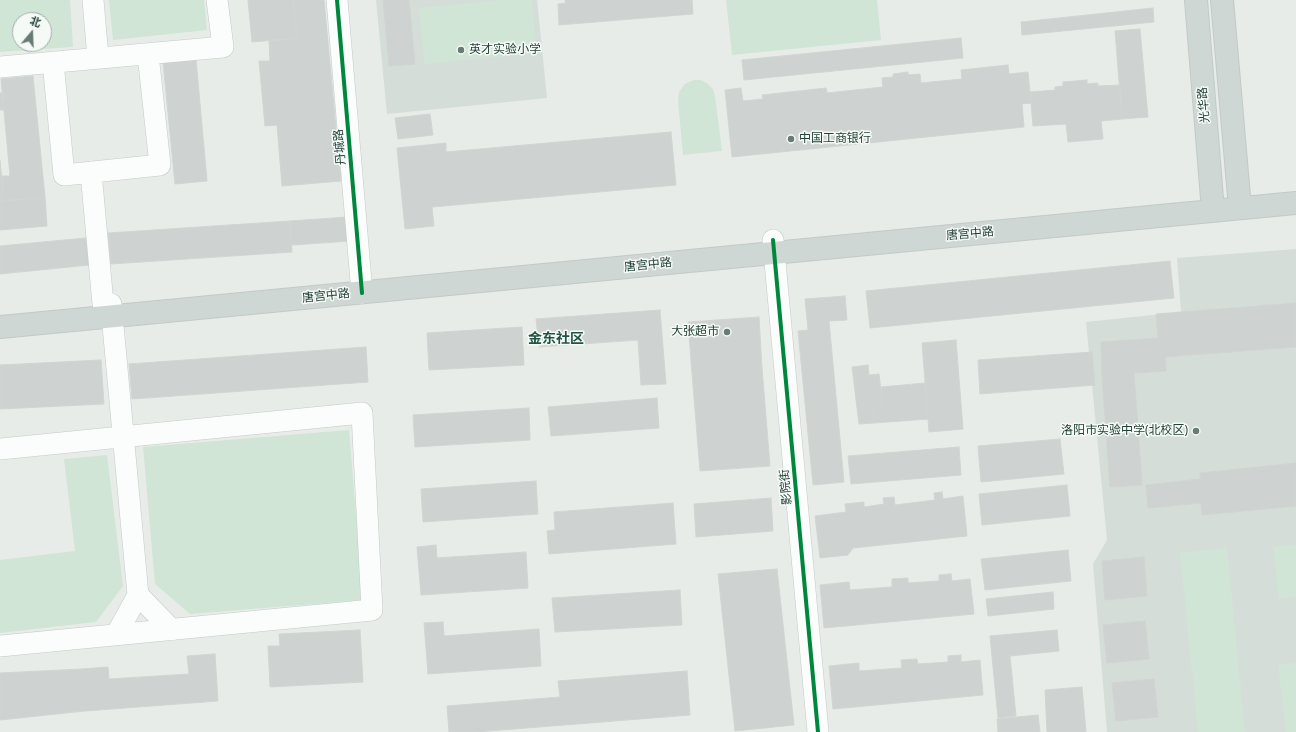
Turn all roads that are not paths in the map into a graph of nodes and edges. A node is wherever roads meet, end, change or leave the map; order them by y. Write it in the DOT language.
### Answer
graph roads {
  1 [pos="93,0"];
  2 [pos="217,0"];
  3 [pos="337,0"];
  4 [pos="1196,0"];
  5 [pos="1222,0"];
  6 [pos="148,54"];
  7 [pos="98,58"];
  8 [pos="53,62"];
  9 [pos="0,67"];
  10 [pos="91,172"];
  11 [pos="1296,190"];
  12 [pos="1240,202"];
  13 [pos="1296,203"];
  14 [pos="1213,205"];
  15 [pos="774,246"];
  16 [pos="362,286"];
  17 [pos="109,308"];
  18 [pos="0,313"];
  19 [pos="0,327"];
  20 [pos="123,436"];
  21 [pos="0,449"];
  22 [pos="138,595"];
  23 [pos="172,630"];
  24 [pos="116,635"];
  25 [pos="0,646"];
  26 [pos="818,732"];
  1 -- 7 [label="street"];
  2 -- 6 [label="street"];
  3 -- 16 [label="street, 丹城路"];
  4 -- 14 [label="main road, 光华路"];
  5 -- 12 [label="main road"];
  6 -- 7 [label="street"];
  6 -- 10 [label="street"];
  7 -- 8 [label="street"];
  8 -- 9 [label="street"];
  8 -- 10 [label="street"];
  10 -- 17 [label="street"];
  11 -- 12 [label="main road, 唐宫中路"];
  12 -- 13 [label="main road, 唐宫中路"];
  12 -- 14 [label="main road, 唐宫中路"];
  14 -- 15 [label="main road, 唐宫中路"];
  15 -- 16 [label="main road, 唐宫中路"];
  15 -- 26 [label="street, 影院街"];
  16 -- 17 [label="main road, 唐宫中路"];
  17 -- 18 [label="main road, 唐宫中路"];
  17 -- 19 [label="main road, 唐宫中路"];
  17 -- 20 [label="street"];
  20 -- 21 [label="street"];
  20 -- 22 [label="street"];
  20 -- 23 [label="street"];
  22 -- 23 [label="street"];
  22 -- 24 [label="street"];
  23 -- 24 [label="street"];
  24 -- 25 [label="street"];
}
